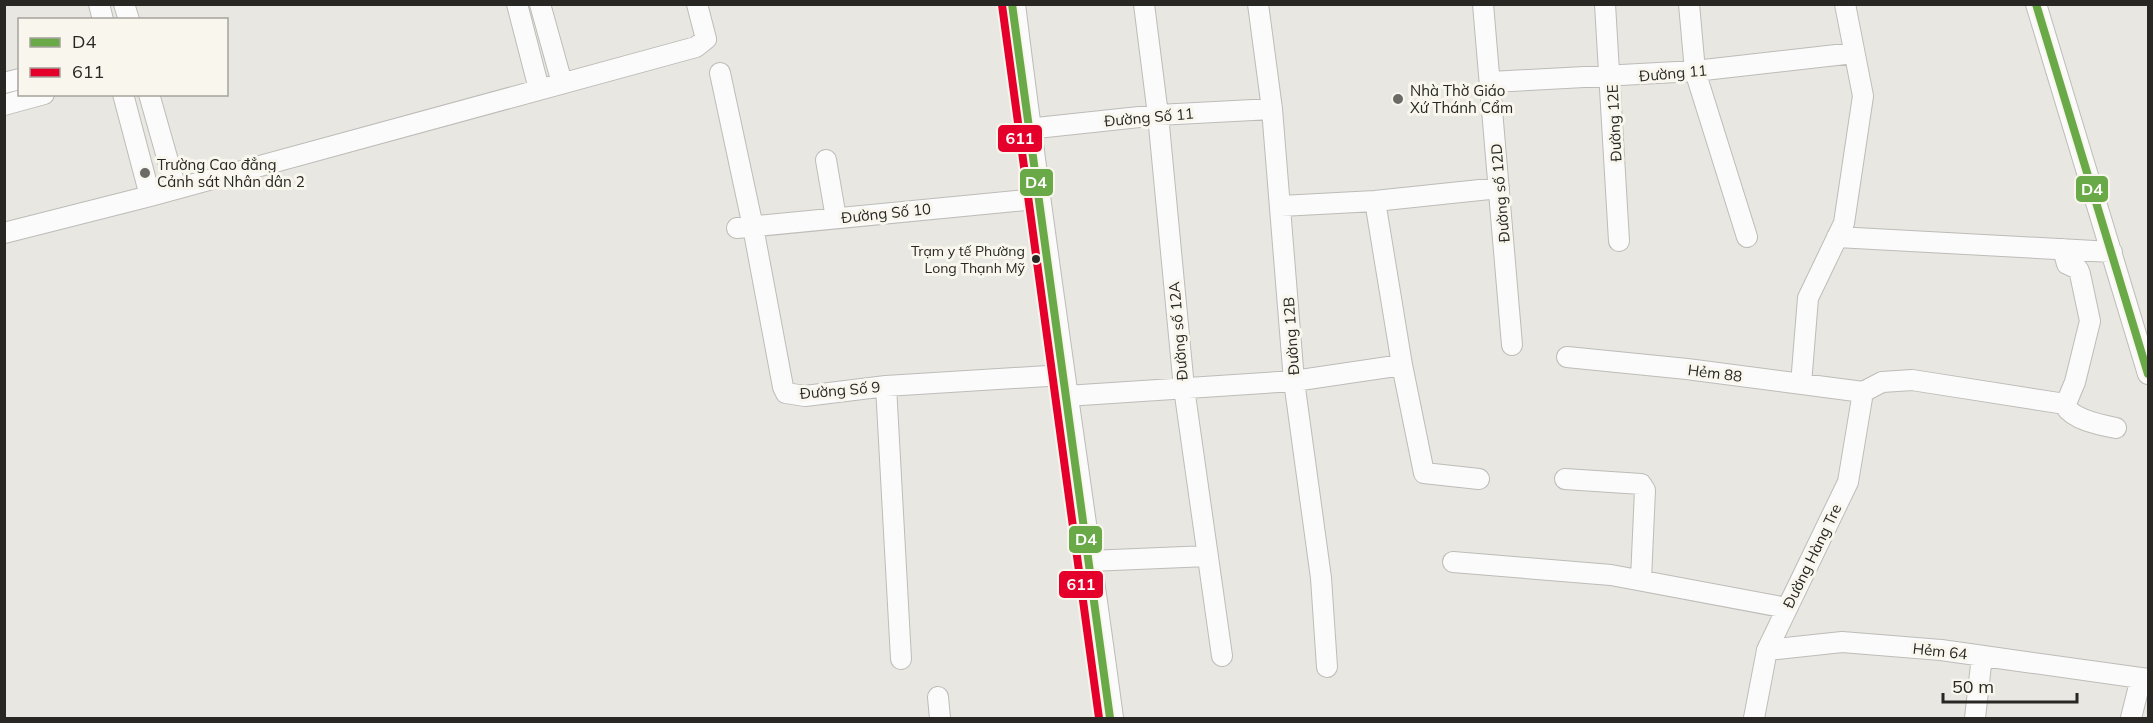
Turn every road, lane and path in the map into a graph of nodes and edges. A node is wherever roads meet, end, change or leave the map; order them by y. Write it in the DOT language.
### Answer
graph roads {
  1 [pos="517,4"];
  2 [pos="540,4"];
  3 [pos="697,4"];
  4 [pos="1012,4"];
  5 [pos="1144,4"];
  6 [pos="1258,4"];
  7 [pos="1483,4"];
  8 [pos="1605,4"];
  9 [pos="1689,4"];
  10 [pos="1845,4"];
  11 [pos="2036,4"];
  12 [pos="1854,53"];
  13 [pos="1695,71"];
  14 [pos="720,73"];
  15 [pos="1611,78"];
  16 [pos="562,82"];
  17 [pos="1491,82"];
  18 [pos="539,89"];
  19 [pos="37,96"];
  20 [pos="124,96"];
  21 [pos="150,96"];
  22 [pos="4,105"];
  23 [pos="1272,109"];
  24 [pos="1158,115"];
  25 [pos="1027,129"];
  26 [pos="826,160"];
  27 [pos="1499,188"];
  28 [pos="176,189"];
  29 [pos="150,196"];
  30 [pos="1036,199"];
  31 [pos="1375,201"];
  32 [pos="1281,206"];
  33 [pos="836,218"];
  34 [pos="745,228"];
  35 [pos="4,233"];
  36 [pos="1747,237"];
  37 [pos="1837,237"];
  38 [pos="1619,241"];
  39 [pos="2063,249"];
  40 [pos="2112,252"];
  41 [pos="1512,345"];
  42 [pos="1567,357"];
  43 [pos="1402,365"];
  44 [pos="2148,374"];
  45 [pos="1294,381"];
  46 [pos="1801,384"];
  47 [pos="886,386"];
  48 [pos="1065,386"];
  49 [pos="1184,388"];
  50 [pos="1863,392"];
  51 [pos="2065,404"];
  52 [pos="2116,428"];
  53 [pos="1565,478"];
  54 [pos="1479,479"];
  55 [pos="1208,556"];
  56 [pos="1089,561"];
  57 [pos="1453,562"];
  58 [pos="1641,579"];
  59 [pos="1787,608"];
  60 [pos="1767,650"];
  61 [pos="1222,656"];
  62 [pos="1982,656"];
  63 [pos="901,659"];
  64 [pos="1327,667"];
  65 [pos="2145,679"];
  66 [pos="938,697"];
  67 [pos="940,718"];
  68 [pos="1110,718"];
  69 [pos="1754,718"];
  70 [pos="1975,718"];
  71 [pos="2131,718"];
  1 -- 18 [label="street"];
  2 -- 16 [label="street"];
  3 -- 16 [label="street"];
  4 -- 25 [label="main road"];
  5 -- 24 [label="street, Đường số 12A"];
  6 -- 23 [label="street, Đường 12B"];
  7 -- 17 [label="street, Đường số 12D"];
  8 -- 15 [label="street, Đường 12E"];
  9 -- 13 [label="street"];
  10 -- 12 [label="street"];
  11 -- 40 [label="street"];
  12 -- 13 [label="street, Đường 11"];
  12 -- 37 [label="street"];
  13 -- 15 [label="street, Đường 11"];
  13 -- 36 [label="street"];
  14 -- 34 [label="street"];
  15 -- 17 [label="street, Đường 11"];
  15 -- 38 [label="street, Đường 12E"];
  16 -- 18 [label="street"];
  17 -- 27 [label="street, Đường số 12D"];
  18 -- 28 [label="street"];
  19 -- 22 [label="street"];
  20 -- 29 [label="street"];
  21 -- 28 [label="street"];
  23 -- 24 [label="street, Đường Số 11"];
  23 -- 32 [label="street, Đường 12B"];
  24 -- 25 [label="street, Đường Số 11"];
  24 -- 49 [label="street, Đường số 12A"];
  25 -- 30 [label="main road"];
  26 -- 33 [label="street"];
  27 -- 31 [label="street"];
  27 -- 41 [label="street, Đường số 12D"];
  28 -- 29 [label="street"];
  29 -- 35 [label="street"];
  30 -- 33 [label="street, Đường Số 10"];
  30 -- 48 [label="main road"];
  31 -- 32 [label="street"];
  31 -- 43 [label="street"];
  32 -- 45 [label="street, Đường 12B"];
  33 -- 34 [label="street, Đường Số 10"];
  34 -- 47 [label="street, Đường Số 9"];
  37 -- 39 [label="street"];
  37 -- 46 [label="street"];
  39 -- 40 [label="street"];
  39 -- 51 [label="street"];
  40 -- 44 [label="street"];
  42 -- 46 [label="street, Hẻm 88"];
  43 -- 45 [label="street, Đường Số 9"];
  43 -- 54 [label="street"];
  45 -- 49 [label="street, Đường Số 9"];
  45 -- 64 [label="street, Đường 12B"];
  46 -- 50 [label="street, Hẻm 88"];
  47 -- 48 [label="street, Đường Số 9"];
  47 -- 63 [label="street"];
  48 -- 49 [label="street, Đường Số 9"];
  48 -- 56 [label="main road"];
  49 -- 55 [label="street, Đường số 12A"];
  50 -- 51 [label="street"];
  50 -- 59 [label="street, Đường Hàng Tre"];
  51 -- 52 [label="street"];
  53 -- 58 [label="street"];
  55 -- 56 [label="street"];
  55 -- 61 [label="street, Đường số 12A"];
  56 -- 68 [label="main road"];
  57 -- 58 [label="street"];
  58 -- 59 [label="street"];
  59 -- 60 [label="street, Đường Hàng Tre"];
  60 -- 62 [label="street, Hẻm 64"];
  60 -- 69 [label="street, Đường Hàng Tre"];
  62 -- 65 [label="street, Hẻm 64"];
  62 -- 70 [label="street"];
  65 -- 71 [label="street"];
  66 -- 67 [label="street"];
}
